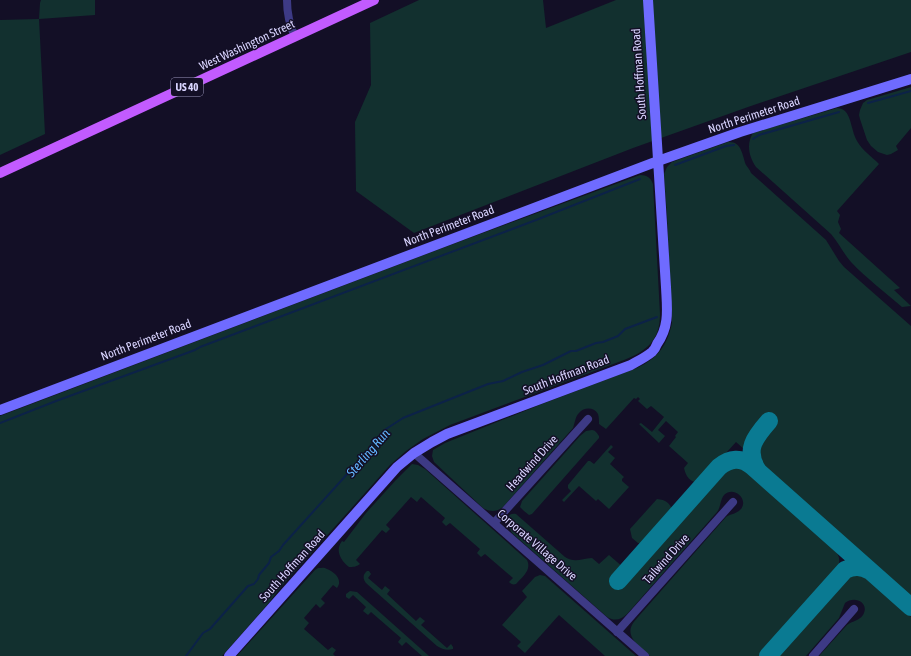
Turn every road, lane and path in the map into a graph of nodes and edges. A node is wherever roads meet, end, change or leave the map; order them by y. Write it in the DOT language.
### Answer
graph roads {
  1 [pos="287,0"];
  2 [pos="374,0"];
  3 [pos="648,0"];
  4 [pos="295,37"];
  5 [pos="911,78"];
  6 [pos="658,161"];
  7 [pos="0,173"];
  8 [pos="0,410"];
  9 [pos="588,419"];
  10 [pos="414,453"];
  11 [pos="733,502"];
  12 [pos="494,523"];
  13 [pos="854,609"];
  14 [pos="617,632"];
  15 [pos="229,656"];
  16 [pos="644,656"];
  17 [pos="813,656"];
  1 -- 4 [label="street"];
  2 -- 4 [label="main road, West Washington Street / US 40"];
  3 -- 6 [label="street, South Hoffman Road"];
  4 -- 7 [label="main road, West Washington Street / US 40"];
  5 -- 6 [label="street, North Perimeter Road"];
  6 -- 8 [label="street, North Perimeter Road"];
  6 -- 10 [label="street, South Hoffman Road"];
  9 -- 12 [label="street, Headwind Drive"];
  10 -- 12 [label="street, Corporate Village Drive"];
  10 -- 15 [label="street, South Hoffman Road"];
  11 -- 14 [label="street, Tailwind Drive"];
  12 -- 14 [label="street, Corporate Village Drive"];
  13 -- 17 [label="street"];
  14 -- 16 [label="street, Corporate Village Drive"];
}
